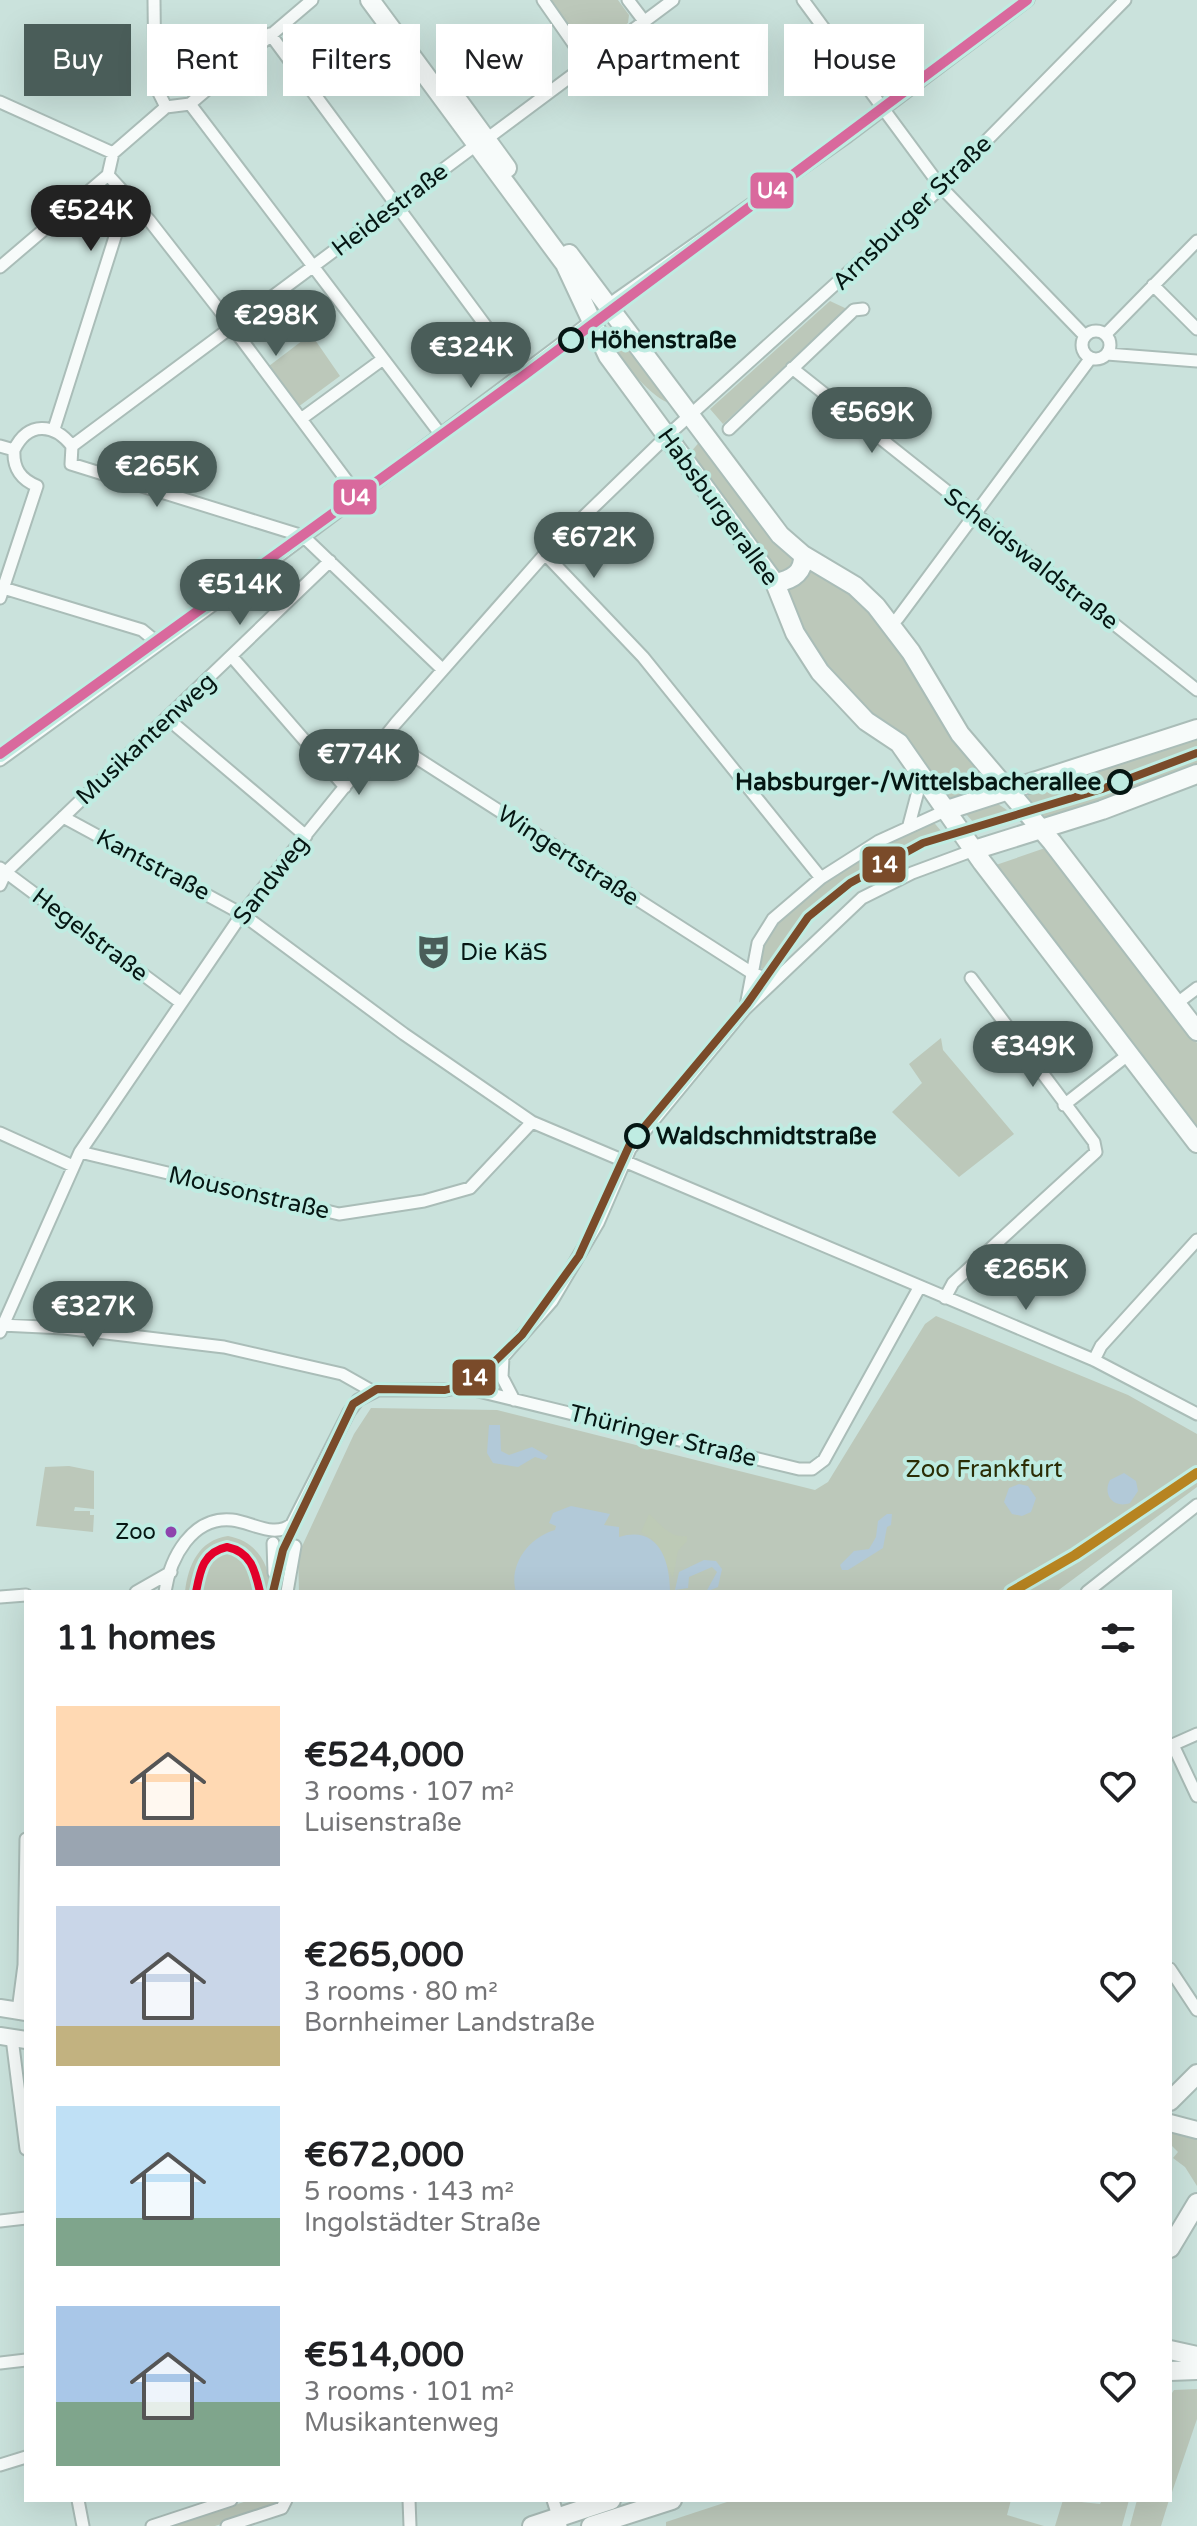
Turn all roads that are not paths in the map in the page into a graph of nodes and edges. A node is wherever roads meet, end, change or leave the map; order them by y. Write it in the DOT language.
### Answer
graph roads {
  1 [pos="154,0"];
  2 [pos="312,0"];
  3 [pos="370,0"];
  4 [pos="383,0"];
  5 [pos="543,0"];
  6 [pos="628,0"];
  7 [pos="673,0"];
  8 [pos="803,0"];
  9 [pos="1028,0"];
  10 [pos="1125,0"];
  11 [pos="644,21"];
  12 [pos="640,24"];
  13 [pos="270,34"];
  14 [pos="568,36"];
  15 [pos="568,77"];
  16 [pos="0,102"];
  17 [pos="190,104"];
  18 [pos="166,107"];
  19 [pos="884,109"];
  20 [pos="482,142"];
  21 [pos="113,153"];
  22 [pos="108,175"];
  23 [pos="941,187"];
  24 [pos="132,205"];
  25 [pos="398,205"];
  26 [pos="1197,241"];
  27 [pos="314,266"];
  28 [pos="0,267"];
  29 [pos="1153,285"];
  30 [pos="607,306"];
  31 [pos="863,309"];
  32 [pos="590,322"];
  33 [pos="233,327"];
  34 [pos="1197,329"];
  35 [pos="1106,334"];
  36 [pos="1085,336"];
  37 [pos="635,344"];
  38 [pos="1107,354"];
  39 [pos="383,359"];
  40 [pos="1090,359"];
  41 [pos="1197,361"];
  42 [pos="792,368"];
  43 [pos="522,375"];
  44 [pos="640,400"];
  45 [pos="682,409"];
  46 [pos="301,419"];
  47 [pos="54,429"];
  48 [pos="729,429"];
  49 [pos="441,435"];
  50 [pos="667,436"];
  51 [pos="0,446"];
  52 [pos="72,446"];
  53 [pos="14,450"];
  54 [pos="359,497"];
  55 [pos="974,514"];
  56 [pos="266,525"];
  57 [pos="303,536"];
  58 [pos="280,554"];
  59 [pos="545,554"];
  60 [pos="803,555"];
  61 [pos="330,561"];
  62 [pos="775,583"];
  63 [pos="1,591"];
  64 [pos="890,624"];
  65 [pos="159,644"];
  66 [pos="233,658"];
  67 [pos="442,669"];
  68 [pos="1197,690"];
  69 [pos="168,719"];
  70 [pos="1197,729"];
  71 [pos="384,737"];
  72 [pos="0,760"];
  73 [pos="922,774"];
  74 [pos="1197,774"];
  75 [pos="345,787"];
  76 [pos="1008,792"];
  77 [pos="1023,809"];
  78 [pos="63,817"];
  79 [pos="952,817"];
  80 [pos="909,825"];
  81 [pos="1042,830"];
  82 [pos="306,836"];
  83 [pos="1008,840"];
  84 [pos="974,850"];
  85 [pos="3,870"];
  86 [pos="821,878"];
  87 [pos="0,885"];
  88 [pos="242,914"];
  89 [pos="752,973"];
  90 [pos="776,976"];
  91 [pos="971,978"];
  92 [pos="1197,988"];
  93 [pos="180,1002"];
  94 [pos="1176,1004"];
  95 [pos="745,1009"];
  96 [pos="1197,1031"];
  97 [pos="1129,1054"];
  98 [pos="1064,1105"];
  99 [pos="532,1122"];
  100 [pos="0,1133"];
  101 [pos="1197,1143"];
  102 [pos="80,1152"];
  103 [pos="623,1161"];
  104 [pos="73,1166"];
  105 [pos="1197,1240"];
  106 [pos="919,1288"];
  107 [pos="945,1298"];
  108 [pos="1,1328"];
  109 [pos="503,1357"];
  110 [pos="1094,1360"];
  111 [pos="462,1387"];
  112 [pos="372,1391"];
  113 [pos="514,1400"];
  114 [pos="1197,1414"];
  115 [pos="1197,1505"];
  116 [pos="273,1543"];
  117 [pos="295,1546"];
  118 [pos="171,1572"];
  119 [pos="289,1574"];
  120 [pos="140,1590"];
  121 [pos="166,1590"];
  122 [pos="287,1590"];
  123 [pos="1090,1590"];
  124 [pos="24,1595"];
  125 [pos="0,1597"];
  126 [pos="1197,1734"];
  127 [pos="1172,1745"];
  128 [pos="1197,1796"];
  129 [pos="24,1965"];
  130 [pos="1172,1972"];
  131 [pos="0,2008"];
  132 [pos="1197,2010"];
  133 [pos="22,2011"];
  134 [pos="13,2038"];
  135 [pos="1197,2074"];
  136 [pos="1172,2099"];
  137 [pos="1172,2115"];
  138 [pos="1197,2121"];
  139 [pos="1172,2124"];
  140 [pos="1197,2130"];
  141 [pos="24,2132"];
  142 [pos="1197,2203"];
  143 [pos="24,2218"];
  144 [pos="0,2221"];
  145 [pos="1172,2245"];
  146 [pos="1172,2350"];
  147 [pos="1197,2356"];
  148 [pos="24,2360"];
  149 [pos="0,2363"];
  150 [pos="1197,2370"];
  151 [pos="1172,2371"];
  152 [pos="24,2458"];
  153 [pos="0,2465"];
  154 [pos="78,2502"];
  155 [pos="225,2502"];
  156 [pos="285,2502"];
  157 [pos="409,2502"];
  158 [pos="603,2502"];
  159 [pos="666,2502"];
  160 [pos="557,2514"];
  161 [pos="83,2526"];
  162 [pos="152,2526"];
  163 [pos="227,2526"];
  164 [pos="410,2526"];
  165 [pos="532,2526"];
  166 [pos="591,2526"];
  1 -- 18 [label="street"];
  2 -- 13 [label="street"];
  3 -- 20 [label="main road"];
  4 -- 20 [label="main road"];
  5 -- 14 [label="street"];
  6 -- 11 [label="street"];
  7 -- 11 [label="street, Heidestraße"];
  8 -- 19 [label="street"];
  9 -- 19 [label="street"];
  10 -- 23 [label="street, Arnsburger Straße"];
  11 -- 12 [label="street, Heidestraße"];
  13 -- 17 [label="street"];
  13 -- 25 [label="street"];
  15 -- 20 [label="street, Heidestraße"];
  16 -- 21 [label="street"];
  17 -- 18 [label="street"];
  17 -- 27 [label="street"];
  18 -- 21 [label="street"];
  19 -- 23 [label="street"];
  19 -- 30 [label="street"];
  20 -- 25 [label="street, Heidestraße"];
  20 -- 30 [label="main road"];
  20 -- 32 [label="main road"];
  21 -- 22 [label="street"];
  22 -- 24 [label="street"];
  22 -- 28 [label="street"];
  23 -- 36 [label="street"];
  23 -- 45 [label="street, Arnsburger Straße"];
  24 -- 33 [label="street"];
  24 -- 47 [label="street"];
  25 -- 27 [label="street, Heidestraße"];
  25 -- 43 [label="street"];
  26 -- 29 [label="street"];
  27 -- 33 [label="street, Heidestraße"];
  27 -- 39 [label="street"];
  29 -- 34 [label="street"];
  29 -- 35 [label="street"];
  30 -- 37 [label="main road, Habsburgerallee"];
  31 -- 42 [label="street, Arnsburger Straße"];
  32 -- 37 [label="main road"];
  32 -- 43 [label="street"];
  32 -- 44 [label="main road, Habsburgerallee"];
  33 -- 46 [label="street"];
  33 -- 52 [label="street, Heidestraße"];
  35 -- 36 [label="street"];
  35 -- 38 [label="street"];
  36 -- 40 [label="street"];
  37 -- 45 [label="main road, Habsburgerallee"];
  38 -- 40 [label="street"];
  38 -- 41 [label="street"];
  39 -- 46 [label="street"];
  39 -- 49 [label="street"];
  40 -- 55 [label="street"];
  42 -- 48 [label="street, Arnsburger Straße"];
  42 -- 55 [label="street, Scheidswaldstraße"];
  43 -- 49 [label="street"];
  44 -- 45 [label="main road"];
  44 -- 50 [label="main road, Habsburgerallee"];
  45 -- 50 [label="main road"];
  45 -- 60 [label="main road, Habsburgerallee"];
  46 -- 54 [label="street"];
  47 -- 52 [label="street"];
  47 -- 53 [label="street"];
  49 -- 54 [label="street"];
  50 -- 59 [label="street, Sandweg"];
  50 -- 62 [label="main road, Habsburgerallee"];
  51 -- 53 [label="street"];
  52 -- 56 [label="street"];
  53 -- 63 [label="street"];
  54 -- 57 [label="street"];
  55 -- 64 [label="street"];
  55 -- 68 [label="street, Scheidswaldstraße"];
  56 -- 57 [label="street"];
  56 -- 58 [label="street"];
  57 -- 58 [label="street"];
  57 -- 61 [label="street"];
  58 -- 65 [label="street"];
  59 -- 67 [label="street, Sandweg"];
  59 -- 86 [label="street"];
  60 -- 62 [label="main road"];
  60 -- 64 [label="main road, Habsburgerallee"];
  61 -- 66 [label="street, Musikantenweg"];
  61 -- 67 [label="street"];
  62 -- 73 [label="main road, Habsburgerallee"];
  63 -- 65 [label="street"];
  64 -- 76 [label="main road, Habsburgerallee"];
  65 -- 72 [label="street"];
  66 -- 69 [label="street, Musikantenweg"];
  66 -- 75 [label="street"];
  67 -- 71 [label="street, Sandweg"];
  69 -- 78 [label="street, Musikantenweg"];
  69 -- 82 [label="street"];
  70 -- 76 [label="main road"];
  71 -- 75 [label="street, Sandweg"];
  71 -- 89 [label="street, Wingertstraße"];
  73 -- 79 [label="main road, Habsburgerallee"];
  73 -- 80 [label="street"];
  74 -- 81 [label="main road"];
  75 -- 82 [label="street, Sandweg"];
  76 -- 77 [label="main road, Habsburgerallee"];
  76 -- 79 [label="main road"];
  77 -- 81 [label="main road, Habsburgerallee"];
  77 -- 83 [label="main road"];
  78 -- 85 [label="street, Musikantenweg"];
  78 -- 88 [label="street, Kantstraße"];
  79 -- 80 [label="street"];
  79 -- 83 [label="main road"];
  79 -- 84 [label="main road, Habsburgerallee"];
  80 -- 86 [label="street"];
  81 -- 83 [label="main road"];
  81 -- 94 [label="main road, Habsburgerallee"];
  82 -- 88 [label="street, Sandweg"];
  83 -- 84 [label="main road"];
  84 -- 90 [label="street"];
  84 -- 97 [label="main road, Habsburgerallee"];
  85 -- 87 [label="street, Musikantenweg"];
  85 -- 93 [label="street, Hegelstraße"];
  86 -- 89 [label="street"];
  88 -- 93 [label="street, Sandweg"];
  88 -- 99 [label="street"];
  89 -- 90 [label="street"];
  89 -- 95 [label="street"];
  90 -- 95 [label="street"];
  91 -- 98 [label="street"];
  92 -- 94 [label="street"];
  93 -- 102 [label="street, Sandweg"];
  94 -- 96 [label="main road, Habsburgerallee"];
  95 -- 103 [label="street"];
  97 -- 98 [label="street"];
  97 -- 101 [label="main road, Habsburgerallee"];
  98 -- 107 [label="street"];
  99 -- 102 [label="street, Mousonstraße"];
  99 -- 103 [label="street"];
  100 -- 104 [label="street"];
  102 -- 104 [label="street, Sandweg"];
  103 -- 106 [label="street"];
  103 -- 109 [label="street"];
  104 -- 108 [label="street, Sandweg"];
  105 -- 110 [label="street"];
  106 -- 107 [label="street"];
  106 -- 113 [label="street, Thüringer Straße"];
  107 -- 110 [label="street"];
  108 -- 112 [label="street"];
  109 -- 111 [label="street"];
  109 -- 113 [label="street"];
  110 -- 114 [label="street"];
  111 -- 112 [label="street, Thüringer Straße"];
  111 -- 113 [label="street, Thüringer Straße"];
  112 -- 118 [label="street"];
  115 -- 123 [label="street"];
  116 -- 119 [label="street"];
  117 -- 119 [label="street"];
  118 -- 120 [label="street"];
  118 -- 121 [label="street"];
  119 -- 122 [label="street"];
  124 -- 125 [label="street"];
  126 -- 127 [label="street"];
  127 -- 128 [label="street"];
  129 -- 133 [label="street"];
  130 -- 132 [label="street"];
  131 -- 133 [label="main road"];
  134 -- 141 [label="street"];
  135 -- 136 [label="main road"];
  137 -- 138 [label="main road"];
  139 -- 140 [label="main road"];
  142 -- 145 [label="main road"];
  143 -- 144 [label="street"];
  146 -- 147 [label="main road"];
  148 -- 149 [label="street"];
  150 -- 151 [label="main road"];
  152 -- 153 [label="street"];
  154 -- 161 [label="street"];
  155 -- 162 [label="street"];
  156 -- 163 [label="street"];
  157 -- 164 [label="street"];
  158 -- 160 [label="main road"];
  159 -- 166 [label="main road"];
  160 -- 165 [label="main road"];
}
